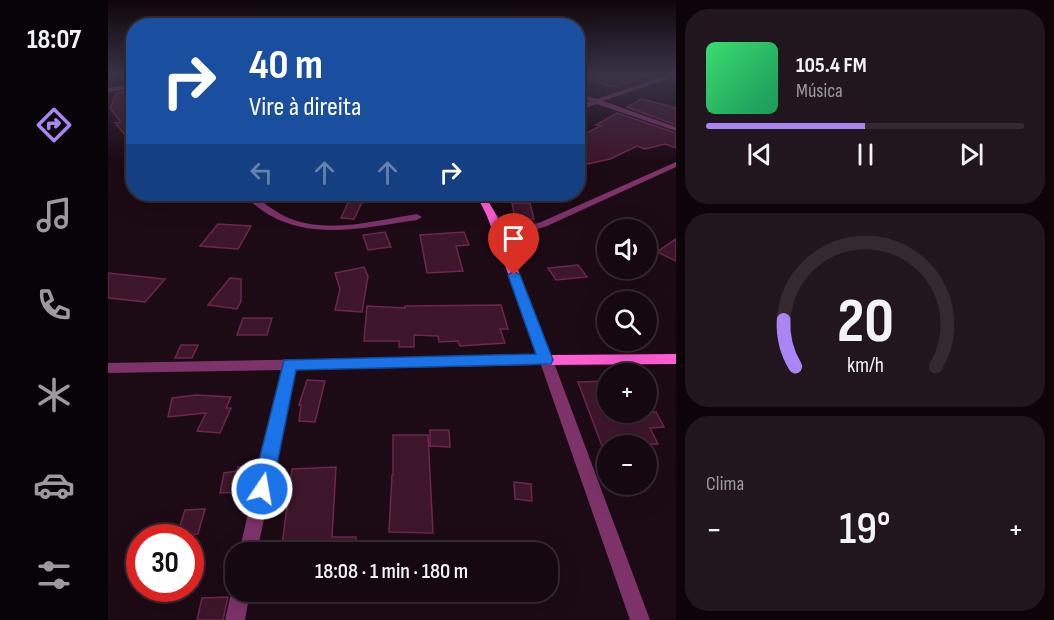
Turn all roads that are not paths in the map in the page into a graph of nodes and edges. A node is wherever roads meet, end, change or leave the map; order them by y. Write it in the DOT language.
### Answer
graph roads {
  1 [pos="599,103"];
  2 [pos="676,129"];
  3 [pos="676,164"];
  4 [pos="255,201"];
  5 [pos="483,201"];
  6 [pos="417,217"];
  7 [pos="498,232"];
  8 [pos="676,359"];
  9 [pos="546,360"];
  10 [pos="290,364"];
  11 [pos="108,368"];
  12 [pos="250,542"];
  13 [pos="238,602"];
  14 [pos="235,620"];
  15 [pos="640,620"];
  1 -- 2 [label="street"];
  3 -- 7 [label="street"];
  4 -- 6 [label="street"];
  5 -- 7 [label="main road"];
  7 -- 9 [label="main road"];
  8 -- 9 [label="main road"];
  9 -- 10 [label="street"];
  9 -- 15 [label="street"];
  10 -- 11 [label="street"];
  10 -- 12 [label="street"];
  13 -- 14 [label="street"];
}
